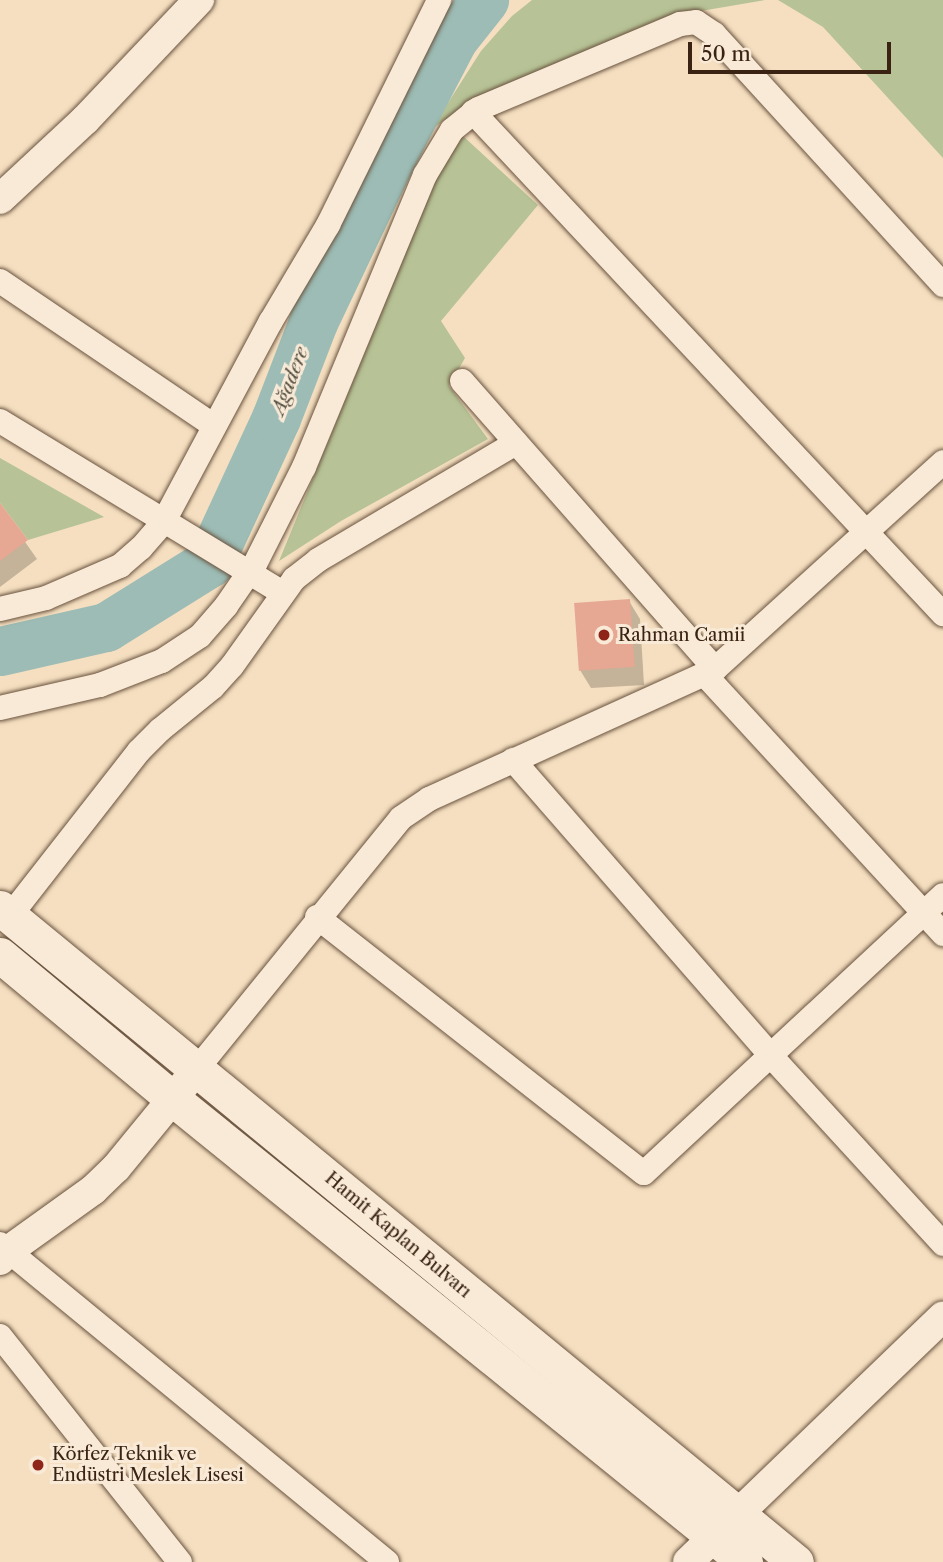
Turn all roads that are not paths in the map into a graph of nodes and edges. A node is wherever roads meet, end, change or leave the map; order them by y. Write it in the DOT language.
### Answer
graph roads {
  1 [pos="199,0"];
  2 [pos="439,0"];
  3 [pos="473,112"];
  4 [pos="0,199"];
  5 [pos="0,281"];
  6 [pos="943,285"];
  7 [pos="461,381"];
  8 [pos="0,421"];
  9 [pos="215,426"];
  10 [pos="516,443"];
  11 [pos="943,461"];
  12 [pos="163,523"];
  13 [pos="865,532"];
  14 [pos="240,569"];
  15 [pos="283,593"];
  16 [pos="0,608"];
  17 [pos="943,614"];
  18 [pos="710,672"];
  19 [pos="0,708"];
  20 [pos="513,760"];
  21 [pos="943,895"];
  22 [pos="5,912"];
  23 [pos="923,914"];
  24 [pos="317,917"];
  25 [pos="943,934"];
  26 [pos="0,955"];
  27 [pos="771,1056"];
  28 [pos="197,1069"];
  29 [pos="173,1100"];
  30 [pos="943,1244"];
  31 [pos="3,1251"];
  32 [pos="943,1317"];
  33 [pos="0,1336"];
  34 [pos="726,1526"];
  35 [pos="180,1562"];
  36 [pos="387,1562"];
  37 [pos="688,1562"];
  38 [pos="744,1562"];
  39 [pos="796,1562"];
  1 -- 4 [label="street"];
  2 -- 9 [label="street"];
  3 -- 6 [label="street"];
  3 -- 13 [label="street"];
  3 -- 14 [label="street"];
  5 -- 9 [label="street"];
  7 -- 10 [label="street"];
  8 -- 12 [label="street"];
  9 -- 12 [label="street"];
  10 -- 15 [label="street"];
  10 -- 18 [label="street"];
  11 -- 13 [label="street"];
  12 -- 14 [label="street"];
  12 -- 16 [label="street"];
  13 -- 17 [label="street"];
  13 -- 18 [label="street"];
  14 -- 15 [label="street"];
  14 -- 19 [label="street"];
  15 -- 22 [label="street"];
  18 -- 20 [label="street"];
  18 -- 23 [label="street"];
  20 -- 24 [label="street"];
  20 -- 27 [label="street"];
  21 -- 23 [label="street"];
  22 -- 28 [label="main road, Hamit Kaplan Bulvarı"];
  23 -- 25 [label="street"];
  23 -- 27 [label="street"];
  24 -- 27 [label="street"];
  24 -- 28 [label="street"];
  26 -- 29 [label="main road, Hamit Kaplan Bulvarı"];
  27 -- 30 [label="street"];
  28 -- 29 [label="street"];
  28 -- 34 [label="main road, Hamit Kaplan Bulvarı"];
  29 -- 31 [label="street"];
  29 -- 34 [label="main road, Hamit Kaplan Bulvarı"];
  31 -- 36 [label="street"];
  32 -- 34 [label="street"];
  33 -- 35 [label="street"];
  34 -- 37 [label="street"];
  34 -- 38 [label="main road, Hamit Kaplan Bulvarı"];
  34 -- 39 [label="main road, Hamit Kaplan Bulvarı"];
}
